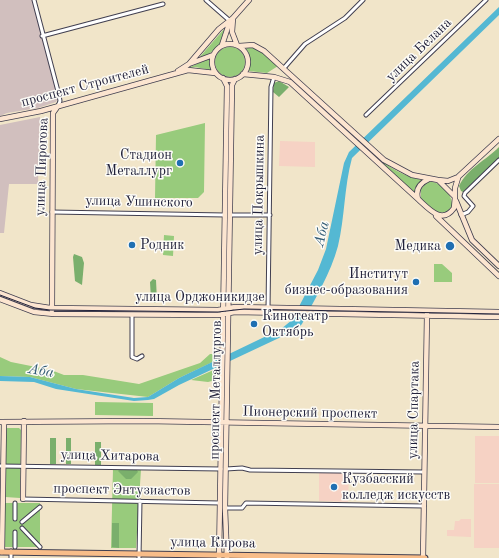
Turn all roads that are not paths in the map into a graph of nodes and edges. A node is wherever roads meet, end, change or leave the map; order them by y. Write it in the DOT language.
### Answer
graph roads {
  1 [pos="34,0"];
  2 [pos="206,0"];
  3 [pos="249,0"];
  4 [pos="363,0"];
  5 [pos="486,0"];
  6 [pos="163,4"];
  7 [pos="232,19"];
  8 [pos="42,36"];
  9 [pos="222,45"];
  10 [pos="238,46"];
  11 [pos="213,55"];
  12 [pos="189,64"];
  13 [pos="284,68"];
  14 [pos="174,73"];
  15 [pos="215,73"];
  16 [pos="243,74"];
  17 [pos="274,77"];
  18 [pos="223,78"];
  19 [pos="235,79"];
  20 [pos="58,106"];
  21 [pos="366,115"];
  22 [pos="0,119"];
  23 [pos="499,139"];
  24 [pos="499,160"];
  25 [pos="458,178"];
  26 [pos="429,179"];
  27 [pos="438,180"];
  28 [pos="418,199"];
  29 [pos="455,199"];
  30 [pos="52,212"];
  31 [pos="435,214"];
  32 [pos="228,215"];
  33 [pos="270,215"];
  34 [pos="461,215"];
  35 [pos="499,266"];
  36 [pos="499,276"];
  37 [pos="0,293"];
  38 [pos="0,299"];
  39 [pos="50,308"];
  40 [pos="268,310"];
  41 [pos="226,311"];
  42 [pos="499,312"];
  43 [pos="427,313"];
  44 [pos="54,314"];
  45 [pos="132,314"];
  46 [pos="499,317"];
  47 [pos="142,356"];
  48 [pos="24,421"];
  49 [pos="225,421"];
  50 [pos="2,422"];
  51 [pos="424,426"];
  52 [pos="499,427"];
  53 [pos="1,466"];
  54 [pos="23,466"];
  55 [pos="223,469"];
  56 [pos="424,472"];
  57 [pos="1,499"];
  58 [pos="23,499"];
  59 [pos="140,502"];
  60 [pos="14,503"];
  61 [pos="220,503"];
  62 [pos="424,506"];
  63 [pos="40,507"];
  64 [pos="225,508"];
  65 [pos="14,519"];
  66 [pos="22,522"];
  67 [pos="22,528"];
  68 [pos="15,532"];
  69 [pos="15,547"];
  70 [pos="40,547"];
  71 [pos="11,551"];
  72 [pos="20,551"];
  73 [pos="1,552"];
  74 [pos="75,555"];
  75 [pos="139,556"];
  76 [pos="219,557"];
  77 [pos="226,557"];
  78 [pos="11,558"];
  79 [pos="20,558"];
  80 [pos="424,558"];
  1 -- 8 [label="street, улица Пирогова"];
  2 -- 7 [label="street"];
  3 -- 7 [label="main road"];
  4 -- 13 [label="street"];
  5 -- 21 [label="street, улица Белана"];
  6 -- 8 [label="street"];
  7 -- 9 [label="main road"];
  7 -- 10 [label="main road"];
  7 -- 12 [label="main road"];
  8 -- 20 [label="street, улица Пирогова"];
  9 -- 10 [label="main road"];
  9 -- 11 [label="main road"];
  10 -- 13 [label="main road"];
  10 -- 16 [label="main road"];
  11 -- 12 [label="main road"];
  11 -- 15 [label="main road"];
  12 -- 14 [label="main road"];
  13 -- 26 [label="main road"];
  14 -- 15 [label="main road"];
  14 -- 20 [label="main road, проспект Строителей"];
  15 -- 18 [label="main road"];
  16 -- 17 [label="main road"];
  16 -- 19 [label="main road"];
  17 -- 28 [label="main road"];
  17 -- 33 [label="street, улица Покрышкина"];
  18 -- 19 [label="main road"];
  18 -- 32 [label="main road, проспект Металлургов"];
  19 -- 32 [label="main road, проспект Металлургов"];
  20 -- 22 [label="main road, проспект Строителей"];
  20 -- 30 [label="main road, улица Пирогова"];
  23 -- 25 [label="main road"];
  24 -- 34 [label="street"];
  25 -- 27 [label="main road"];
  25 -- 29 [label="main road"];
  26 -- 27 [label="main road"];
  26 -- 28 [label="main road"];
  27 -- 29 [label="main road"];
  28 -- 31 [label="main road"];
  29 -- 31 [label="main road"];
  29 -- 34 [label="main road"];
  30 -- 32 [label="street, улица Ушинского"];
  30 -- 39 [label="main road, улица Пирогова"];
  31 -- 36 [label="main road"];
  32 -- 33 [label="street, улица Ушинского"];
  32 -- 41 [label="main road, проспект Металлургов"];
  33 -- 40 [label="street, улица Покрышкина"];
  34 -- 35 [label="main road"];
  37 -- 39 [label="main road, улица Орджоникидзе"];
  38 -- 44 [label="main road, улица Орджоникидзе"];
  39 -- 41 [label="main road, улица Орджоникидзе"];
  39 -- 44 [label="main road"];
  40 -- 41 [label="main road, улица Орджоникидзе"];
  40 -- 43 [label="main road, улица Орджоникидзе"];
  40 -- 43 [label="main road, улица Орджоникидзе"];
  41 -- 45 [label="main road, улица Орджоникидзе"];
  41 -- 49 [label="main road, проспект Металлургов"];
  42 -- 43 [label="main road, улица Орджоникидзе"];
  43 -- 46 [label="main road, улица Орджоникидзе"];
  43 -- 51 [label="main road, улица Спартака"];
  44 -- 45 [label="main road, улица Орджоникидзе"];
  45 -- 47 [label="street"];
  48 -- 49 [label="main road, Пионерский проспект"];
  48 -- 50 [label="main road, Пионерский проспект"];
  48 -- 54 [label="main road"];
  49 -- 51 [label="main road, Пионерский проспект"];
  49 -- 55 [label="main road, проспект Металлургов"];
  50 -- 53 [label="main road"];
  51 -- 52 [label="main road, Пионерский проспект"];
  51 -- 56 [label="main road, улица Спартака"];
  53 -- 54 [label="street, улица Хитарова"];
  53 -- 57 [label="main road"];
  54 -- 55 [label="street, улица Хитарова"];
  54 -- 58 [label="main road"];
  55 -- 56 [label="street, улица Хитарова"];
  55 -- 61 [label="main road, проспект Металлургов"];
  55 -- 64 [label="main road, проспект Металлургов"];
  56 -- 62 [label="main road, улица Спартака"];
  57 -- 73 [label="main road"];
  58 -- 59 [label="street, проспект Энтузиастов"];
  59 -- 61 [label="street, проспект Энтузиастов"];
  59 -- 75 [label="street"];
  60 -- 65 [label="street"];
  61 -- 76 [label="main road, проспект Металлургов"];
  62 -- 64 [label="street"];
  62 -- 80 [label="main road, улица Спартака"];
  63 -- 66 [label="street"];
  64 -- 77 [label="main road, проспект Металлургов"];
  67 -- 70 [label="street"];
  68 -- 69 [label="street"];
  71 -- 72 [label="main road, улица Кирова"];
  71 -- 73 [label="main road, улица Кирова"];
  71 -- 78 [label="street"];
  72 -- 74 [label="main road, улица Кирова"];
  72 -- 79 [label="street"];
  74 -- 75 [label="main road, улица Кирова"];
  75 -- 76 [label="main road, улица Кирова"];
  76 -- 77 [label="main road, улица Кирова"];
  77 -- 80 [label="main road, улица Кирова"];
}
